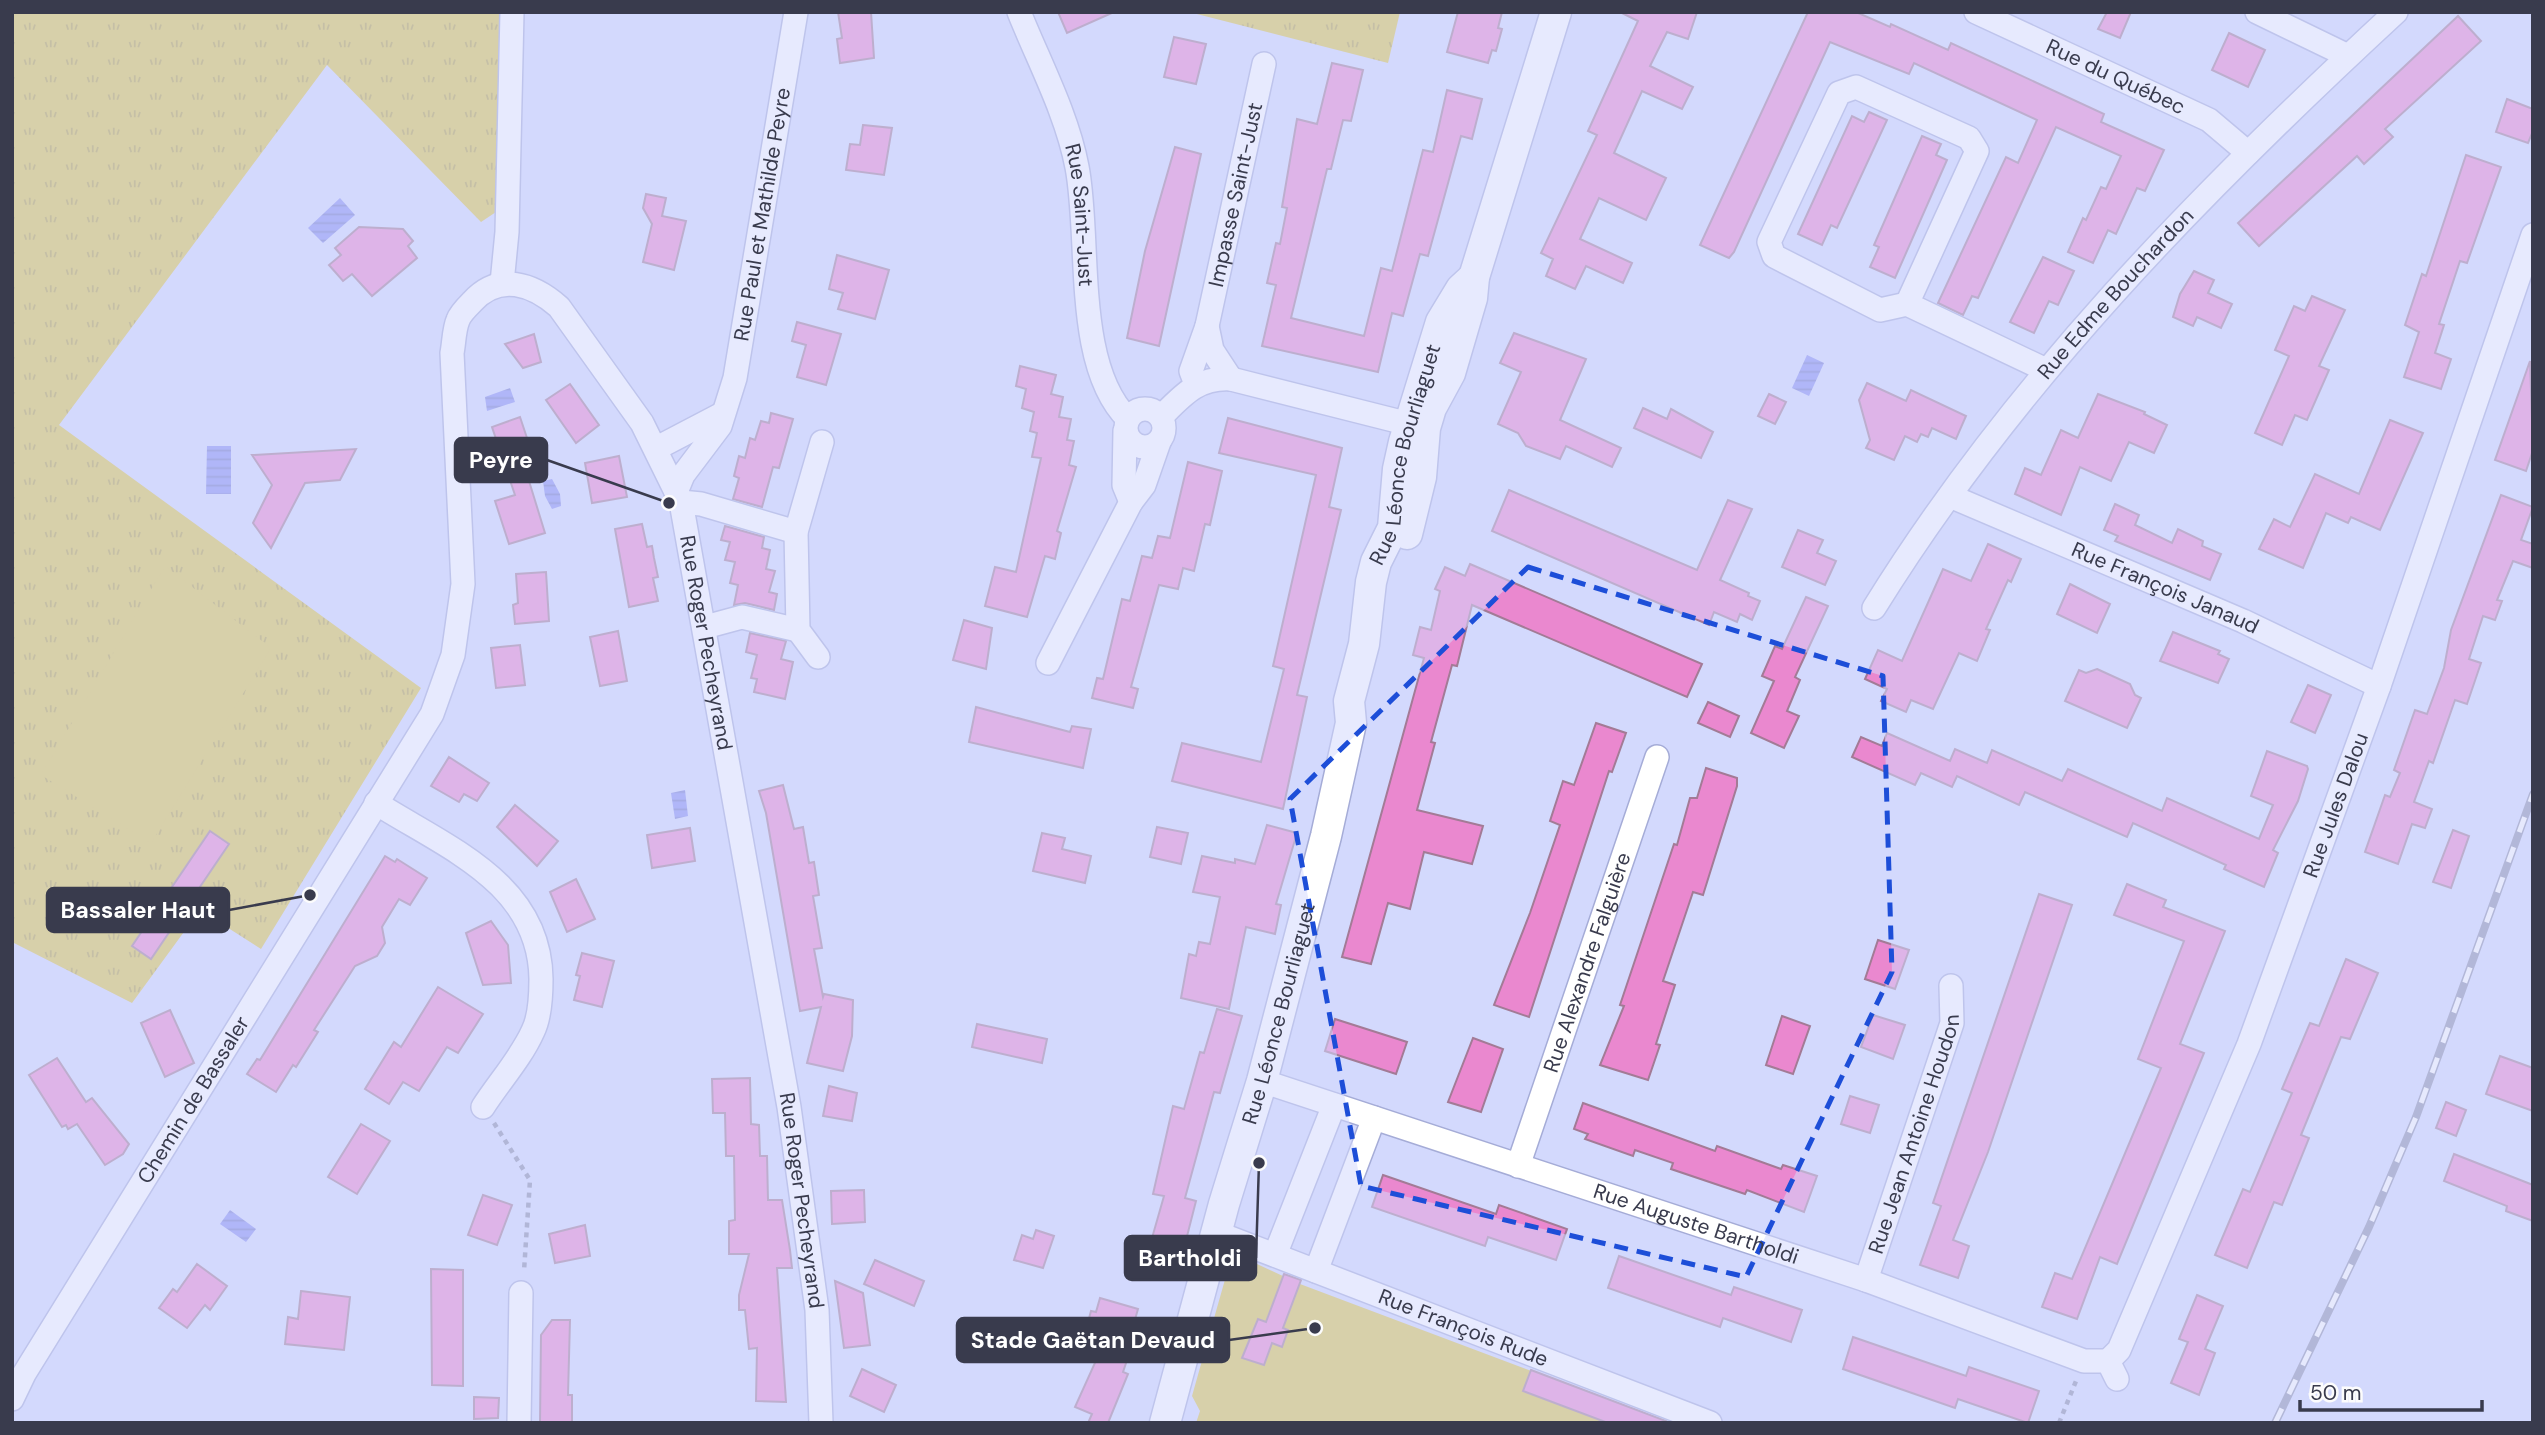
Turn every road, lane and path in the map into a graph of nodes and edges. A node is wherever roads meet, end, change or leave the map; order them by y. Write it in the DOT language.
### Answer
graph roads {
  1 [pos="512,12"];
  2 [pos="796,12"];
  3 [pos="1019,12"];
  4 [pos="1556,12"];
  5 [pos="1976,12"];
  6 [pos="2257,12"];
  7 [pos="2396,12"];
  8 [pos="2348,56"];
  9 [pos="1264,64"];
  10 [pos="2248,153"];
  11 [pos="2533,235"];
  12 [pos="502,283"];
  13 [pos="1907,304"];
  14 [pos="1207,326"];
  15 [pos="2046,370"];
  16 [pos="1231,379"];
  17 [pos="1196,384"];
  18 [pos="722,414"];
  19 [pos="1161,417"];
  20 [pos="1126,425"];
  21 [pos="1417,426"];
  22 [pos="822,442"];
  23 [pos="1158,442"];
  24 [pos="657,448"];
  25 [pos="1950,496"];
  26 [pos="679,497"];
  27 [pos="1131,502"];
  28 [pos="796,532"];
  29 [pos="1874,608"];
  30 [pos="705,627"];
  31 [pos="798,630"];
  32 [pos="818,657"];
  33 [pos="1048,663"];
  34 [pos="2379,686"];
  35 [pos="1657,757"];
  36 [pos="376,803"];
  37 [pos="1951,986"];
  38 [pos="1262,1081"];
  39 [pos="1334,1105"];
  40 [pos="483,1107"];
  41 [pos="1374,1118"];
  42 [pos="498,1129"];
  43 [pos="1518,1166"];
  44 [pos="1217,1233"];
  45 [pos="1275,1255"];
  46 [pos="524,1269"];
  47 [pos="1316,1270"];
  48 [pos="1866,1280"];
  49 [pos="521,1293"];
  50 [pos="2084,1361"];
  51 [pos="2113,1370"];
  52 [pos="12,1399"];
  53 [pos="519,1423"];
  54 [pos="821,1423"];
  55 [pos="1165,1423"];
  56 [pos="1710,1423"];
  57 [pos="2059,1423"];
  1 -- 12 [label="street"];
  2 -- 18 [label="street, Rue Paul et Mathilde Peyre"];
  3 -- 20 [label="street, Rue Saint-Just"];
  4 -- 21 [label="main road, Rue Léonce Bourliaguet"];
  5 -- 10 [label="street, Rue du Québec"];
  6 -- 8 [label="street"];
  7 -- 8 [label="street, Rue Edme Bouchardon"];
  8 -- 10 [label="street, Rue Edme Bouchardon"];
  9 -- 14 [label="street, Impasse Saint-Just"];
  10 -- 15 [label="street, Rue Edme Bouchardon"];
  11 -- 34 [label="street, Rue Jules Dalou"];
  12 -- 24 [label="street, Rue Roger Pecheyrand"];
  12 -- 36 [label="street"];
  13 -- 13 [label="street"];
  13 -- 15 [label="street"];
  14 -- 16 [label="street"];
  14 -- 17 [label="street, Impasse Saint-Just"];
  15 -- 25 [label="street, Rue Edme Bouchardon"];
  16 -- 17 [label="street"];
  16 -- 21 [label="street"];
  17 -- 19 [label="street"];
  18 -- 24 [label="street"];
  18 -- 26 [label="street, Rue Paul et Mathilde Peyre"];
  19 -- 20 [label="street"];
  19 -- 23 [label="street"];
  20 -- 23 [label="street"];
  20 -- 27 [label="street"];
  21 -- 38 [label="main road, Rue Léonce Bourliaguet"];
  22 -- 28 [label="street"];
  23 -- 27 [label="street"];
  24 -- 26 [label="street, Rue Roger Pecheyrand"];
  25 -- 29 [label="street, Rue Edme Bouchardon"];
  25 -- 34 [label="street, Rue François Janaud"];
  26 -- 28 [label="street"];
  26 -- 30 [label="street, Rue Roger Pecheyrand"];
  27 -- 33 [label="street"];
  28 -- 31 [label="street"];
  30 -- 31 [label="street"];
  30 -- 54 [label="street, Rue Roger Pecheyrand"];
  31 -- 32 [label="street"];
  34 -- 51 [label="street, Rue Jules Dalou"];
  35 -- 43 [label="street, Rue Alexandre Falguière"];
  36 -- 40 [label="street"];
  36 -- 52 [label="street, Chemin de Bassaler"];
  37 -- 48 [label="street, Rue Jean Antoine Houdon"];
  38 -- 39 [label="street, Rue Auguste Bartholdi"];
  38 -- 44 [label="main road, Rue Léonce Bourliaguet"];
  39 -- 41 [label="street, Rue Auguste Bartholdi"];
  39 -- 45 [label="street"];
  41 -- 43 [label="street, Rue Auguste Bartholdi"];
  41 -- 47 [label="street"];
  42 -- 46 [label="path"];
  43 -- 48 [label="street, Rue Auguste Bartholdi"];
  44 -- 45 [label="street, Rue François Rude"];
  44 -- 55 [label="main road, Rue Léonce Bourliaguet"];
  45 -- 47 [label="street, Rue François Rude"];
  47 -- 56 [label="street, Rue François Rude"];
  48 -- 50 [label="street, Rue Auguste Bartholdi"];
  49 -- 53 [label="street"];
  50 -- 51 [label="street, Rue Auguste Bartholdi"];
  50 -- 57 [label="path"];
}
